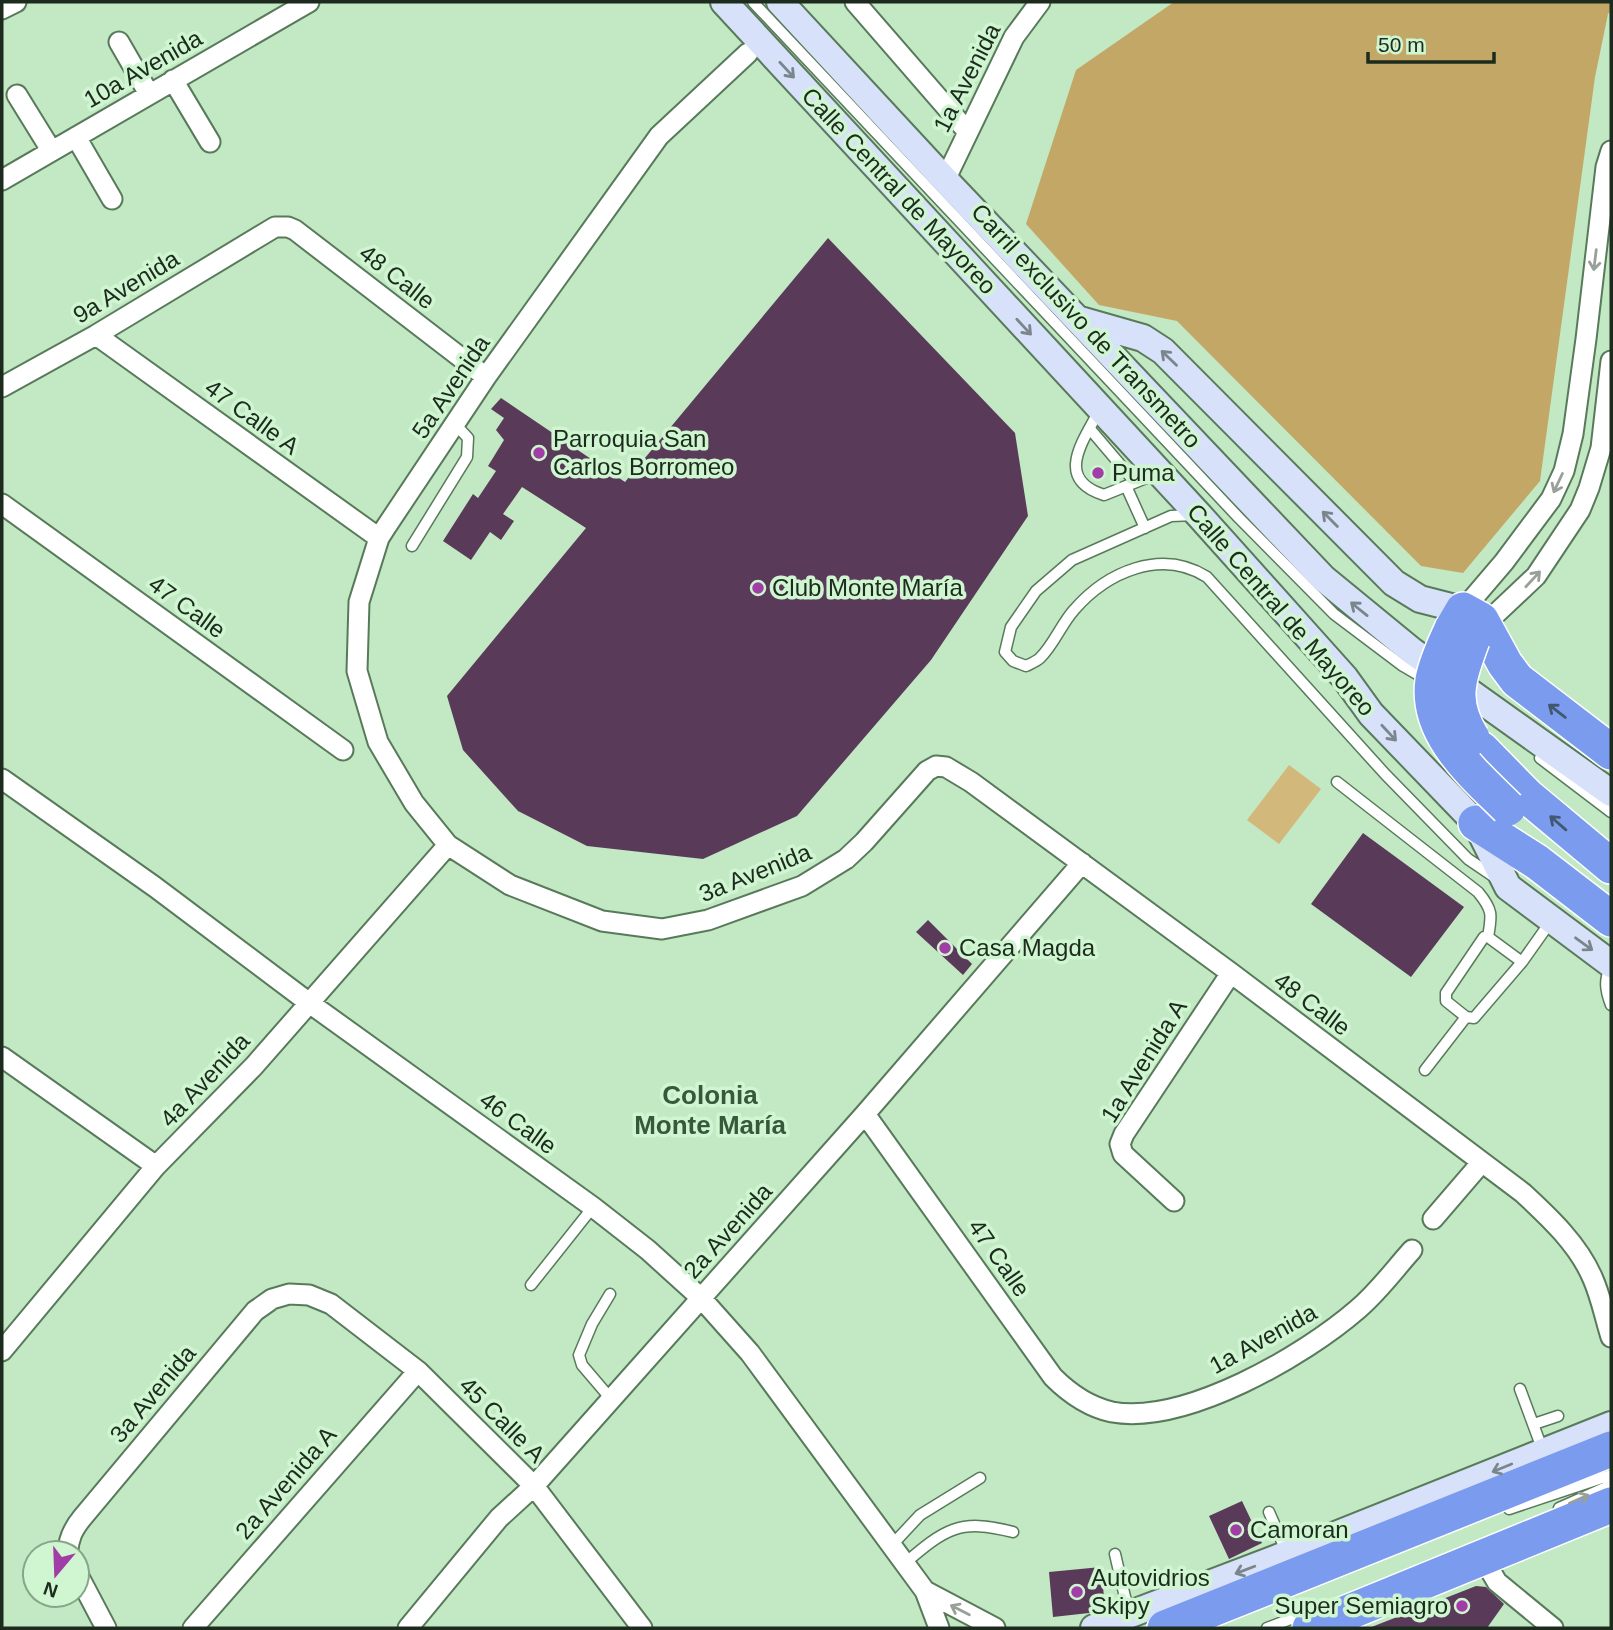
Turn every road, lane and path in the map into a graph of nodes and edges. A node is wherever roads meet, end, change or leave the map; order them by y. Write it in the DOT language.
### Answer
graph roads {
  1 [pos="16,2"];
  2 [pos="309,2"];
  3 [pos="724,2"];
  4 [pos="752,2"];
  5 [pos="780,2"];
  6 [pos="855,2"];
  7 [pos="1040,2"];
  8 [pos="2,9"];
  9 [pos="118,42"];
  10 [pos="748,53"];
  11 [pos="173,80"];
  12 [pos="149,94"];
  13 [pos="18,95"];
  14 [pos="967,131"];
  15 [pos="76,136"];
  16 [pos="210,142"];
  17 [pos="51,150"];
  18 [pos="1611,151"];
  19 [pos="2,180"];
  20 [pos="945,180"];
  21 [pos="111,199"];
  22 [pos="275,227"];
  23 [pos="1078,320"];
  24 [pos="96,335"];
  25 [pos="1611,361"];
  26 [pos="486,377"];
  27 [pos="2,387"];
  28 [pos="1095,419"];
  29 [pos="455,424"];
  30 [pos="1140,480"];
  31 [pos="2,504"];
  32 [pos="1198,514"];
  33 [pos="1145,528"];
  34 [pos="379,538"];
  35 [pos="412,546"];
  36 [pos="1468,626"];
  37 [pos="1468,706"];
  38 [pos="343,750"];
  39 [pos="1611,752"];
  40 [pos="1534,754"];
  41 [pos="927,771"];
  42 [pos="2,779"];
  43 [pos="1337,782"];
  44 [pos="1611,793"];
  45 [pos="1611,812"];
  46 [pos="1476,823"];
  47 [pos="448,845"];
  48 [pos="1537,862"];
  49 [pos="1082,863"];
  50 [pos="1611,866"];
  51 [pos="1508,887"];
  52 [pos="1608,914"];
  53 [pos="1552,920"];
  54 [pos="1488,937"];
  55 [pos="1522,962"];
  56 [pos="1611,964"];
  57 [pos="1231,973"];
  58 [pos="308,1002"];
  59 [pos="1611,1005"];
  60 [pos="1466,1017"];
  61 [pos="2,1057"];
  62 [pos="1425,1070"];
  63 [pos="865,1114"];
  64 [pos="1482,1162"];
  65 [pos="156,1166"];
  66 [pos="1174,1201"];
  67 [pos="593,1207"];
  68 [pos="1433,1219"];
  69 [pos="1412,1250"];
  70 [pos="531,1285"];
  71 [pos="289,1294"];
  72 [pos="610,1294"];
  73 [pos="701,1298"];
  74 [pos="1611,1337"];
  75 [pos="2,1351"];
  76 [pos="418,1371"];
  77 [pos="1520,1389"];
  78 [pos="611,1399"];
  79 [pos="1109,1411"];
  80 [pos="1558,1416"];
  81 [pos="1534,1424"];
  82 [pos="1611,1425"];
  83 [pos="1611,1449"];
  84 [pos="1544,1452"];
  85 [pos="1611,1475"];
  86 [pos="980,1478"];
  87 [pos="1611,1485"];
  88 [pos="534,1486"];
  89 [pos="1611,1505"];
  90 [pos="1553,1511"];
  91 [pos="1269,1512"];
  92 [pos="1496,1514"];
  93 [pos="1013,1532"];
  94 [pos="71,1539"];
  95 [pos="891,1545"];
  96 [pos="1115,1554"];
  97 [pos="1288,1554"];
  98 [pos="1483,1558"];
  99 [pos="904,1564"];
  100 [pos="925,1591"];
  101 [pos="91,1600"];
  102 [pos="1133,1614"];
  103 [pos="1314,1618"];
  104 [pos="106,1628"];
  105 [pos="193,1628"];
  106 [pos="408,1628"];
  107 [pos="642,1628"];
  108 [pos="939,1628"];
  109 [pos="995,1628"];
  110 [pos="1094,1628"];
  111 [pos="1165,1628"];
  112 [pos="1267,1628"];
  113 [pos="1553,1628"];
  1 -- 8 [label="street"];
  2 -- 11 [label="street, 10a Avenida"];
  3 -- 28 [label="main road, Calle Central de Mayoreo, one-way"];
  4 -- 37 [label="lane, Carril exclusivo de Transmetro"];
  5 -- 20 [label="main road, Calle Central de Mayoreo"];
  6 -- 14 [label="street"];
  7 -- 14 [label="street, 1a Avenida"];
  9 -- 12 [label="street"];
  10 -- 26 [label="street, 5a Avenida"];
  11 -- 12 [label="street, 10a Avenida"];
  11 -- 16 [label="street"];
  12 -- 15 [label="street, 10a Avenida"];
  13 -- 17 [label="street"];
  14 -- 20 [label="street, 1a Avenida"];
  15 -- 17 [label="street, 10a Avenida"];
  15 -- 21 [label="street"];
  17 -- 19 [label="street, 10a Avenida"];
  18 -- 36 [label="street, one-way"];
  20 -- 23 [label="main road, Calle Central de Mayoreo"];
  22 -- 24 [label="street, 9a Avenida"];
  22 -- 26 [label="street, 48 Calle"];
  36 -- 23 [label="main road, one-way"];
  44 -- 23 [label="main road, Calle Central de Mayoreo, one-way"];
  24 -- 27 [label="street, 9a Avenida"];
  24 -- 34 [label="street, 47 Calle A"];
  36 -- 25 [label="street, one-way"];
  26 -- 29 [label="street, 5a Avenida"];
  28 -- 30 [label="main road, Calle Central de Mayoreo"];
  28 -- 30 [label="lane"];
  29 -- 34 [label="street, 5a Avenida"];
  29 -- 35 [label="lane"];
  30 -- 32 [label="main road, Calle Central de Mayoreo"];
  30 -- 33 [label="lane"];
  31 -- 38 [label="street, 47 Calle"];
  32 -- 33 [label="lane"];
  32 -- 46 [label="main road, Calle Central de Mayoreo, one-way"];
  33 -- 51 [label="lane"];
  34 -- 47 [label="street, 5a Avenida"];
  39 -- 36 [label="highway, one-way"];
  36 -- 48 [label="highway, bridge"];
  50 -- 36 [label="highway, one-way, bridge"];
  40 -- 45 [label="lane"];
  41 -- 47 [label="street, 3a Avenida"];
  41 -- 49 [label="street, 48 Calle"];
  42 -- 58 [label="street, 46 Calle"];
  43 -- 54 [label="lane"];
  46 -- 48 [label="highway"];
  46 -- 51 [label="main road, Calle Central de Mayoreo"];
  47 -- 58 [label="street, 4a Avenida"];
  48 -- 52 [label="highway"];
  49 -- 57 [label="street, 48 Calle"];
  49 -- 63 [label="street, 2a Avenida"];
  51 -- 53 [label="main road, Calle Central de Mayoreo"];
  53 -- 55 [label="lane"];
  53 -- 56 [label="main road, Calle Central de Mayoreo, one-way"];
  54 -- 55 [label="lane"];
  54 -- 60 [label="lane"];
  55 -- 60 [label="lane"];
  56 -- 59 [label="lane"];
  57 -- 64 [label="street, 48 Calle"];
  57 -- 66 [label="street, 1a Avenida A"];
  58 -- 65 [label="street, 4a Avenida"];
  58 -- 67 [label="street, 46 Calle"];
  60 -- 62 [label="lane"];
  61 -- 65 [label="street"];
  63 -- 73 [label="street, 2a Avenida"];
  63 -- 79 [label="street, 47 Calle"];
  64 -- 68 [label="street"];
  64 -- 74 [label="street, 48 Calle"];
  65 -- 75 [label="street, 4a Avenida"];
  67 -- 70 [label="lane"];
  67 -- 73 [label="street, 46 Calle"];
  69 -- 79 [label="street, 1a Avenida"];
  71 -- 76 [label="street, 45 Calle A"];
  71 -- 94 [label="street, 3a Avenida"];
  72 -- 78 [label="lane"];
  73 -- 78 [label="street, 2a Avenida"];
  73 -- 95 [label="street, 46 Calle"];
  76 -- 88 [label="street, 45 Calle A"];
  76 -- 105 [label="street, 2a Avenida A"];
  77 -- 81 [label="lane"];
  78 -- 88 [label="street, 2a Avenida"];
  80 -- 81 [label="lane"];
  81 -- 84 [label="lane"];
  82 -- 84 [label="main road"];
  83 -- 111 [label="highway"];
  84 -- 97 [label="main road, one-way"];
  85 -- 92 [label="lane"];
  86 -- 95 [label="lane"];
  90 -- 87 [label="lane, one-way"];
  88 -- 106 [label="street, 2a Avenida"];
  88 -- 107 [label="street, 45 Calle A"];
  89 -- 98 [label="highway"];
  91 -- 97 [label="lane"];
  93 -- 99 [label="lane"];
  95 -- 99 [label="street, 46 Calle"];
  96 -- 102 [label="lane"];
  97 -- 102 [label="main road, one-way"];
  98 -- 103 [label="highway"];
  98 -- 113 [label="street"];
  99 -- 100 [label="street, 46 Calle"];
  100 -- 108 [label="street, 46 Calle"];
  109 -- 100 [label="street, 46 Calle, one-way"];
  101 -- 104 [label="street"];
  102 -- 110 [label="main road"];
  103 -- 112 [label="lane"];
}
